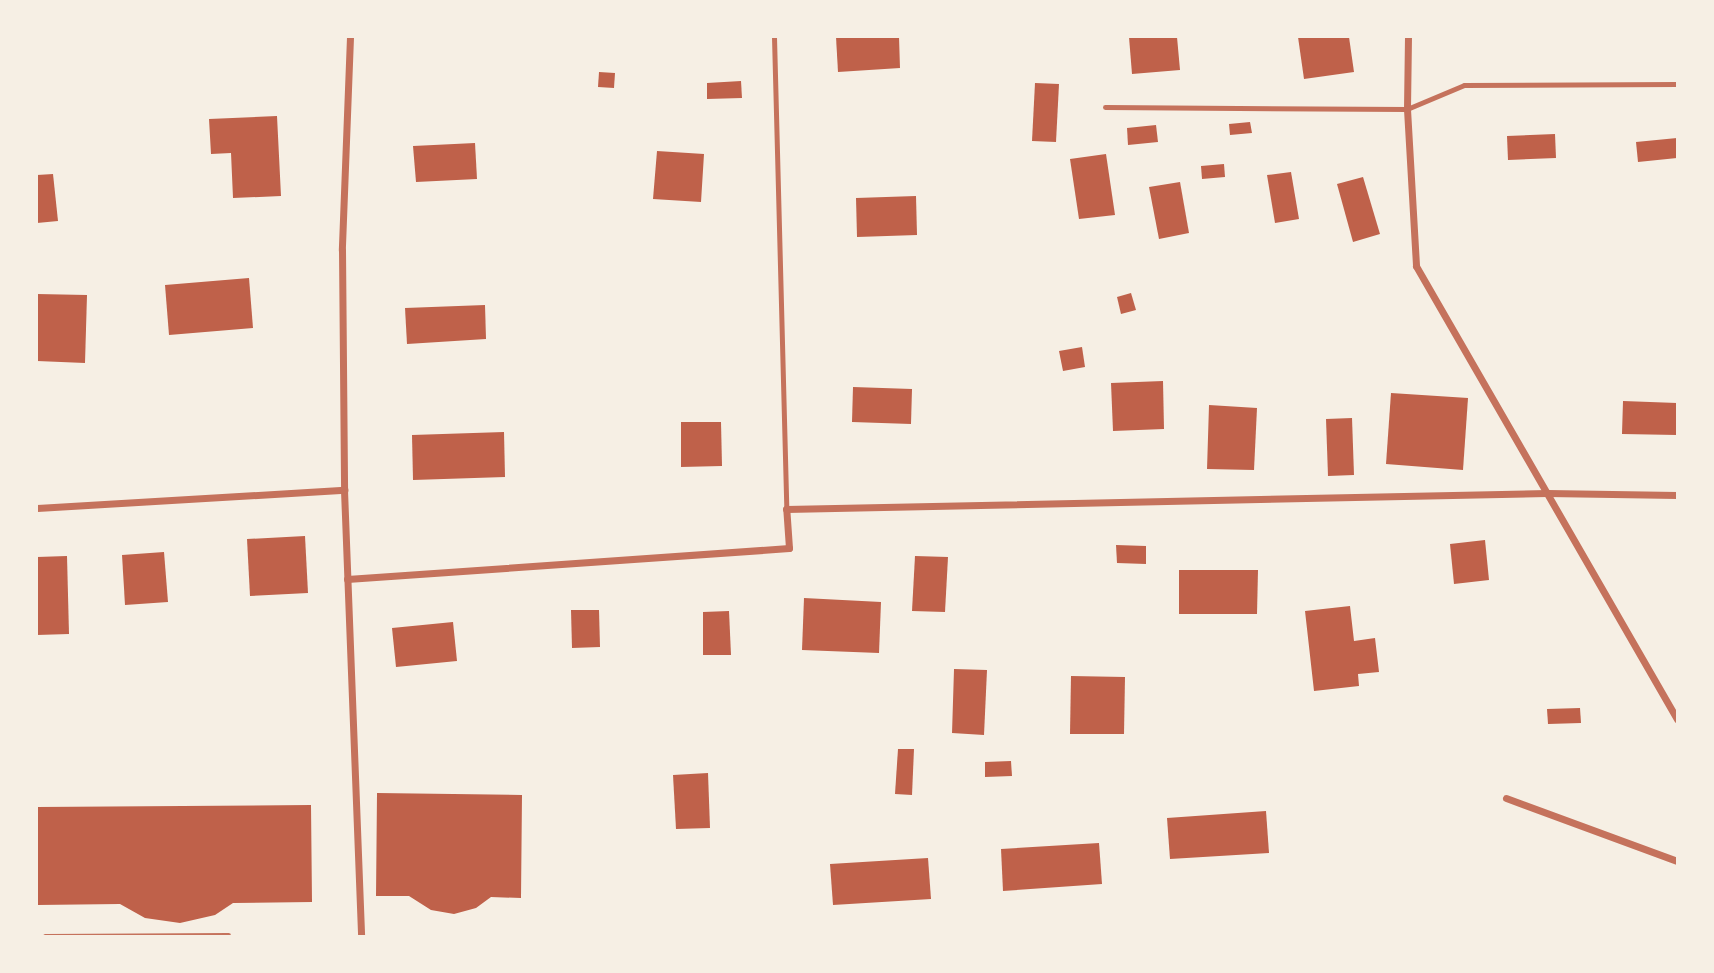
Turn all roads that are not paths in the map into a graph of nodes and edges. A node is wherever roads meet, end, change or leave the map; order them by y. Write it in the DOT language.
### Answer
graph roads {
  1 [pos="350,37"];
  2 [pos="774,37"];
  3 [pos="1408,37"];
  4 [pos="1677,84"];
  5 [pos="1105,107"];
  6 [pos="1407,109"];
  7 [pos="344,490"];
  8 [pos="1547,493"];
  9 [pos="1677,495"];
  10 [pos="37,508"];
  11 [pos="786,509"];
  12 [pos="348,579"];
  13 [pos="1677,719"];
  14 [pos="1506,798"];
  15 [pos="1677,861"];
  16 [pos="228,935"];
  17 [pos="45,936"];
  18 [pos="361,936"];
  1 -- 7 [label="street"];
  2 -- 11 [label="lane"];
  3 -- 6 [label="street"];
  4 -- 6 [label="lane"];
  5 -- 6 [label="lane"];
  6 -- 8 [label="street"];
  7 -- 10 [label="street"];
  7 -- 12 [label="street"];
  8 -- 9 [label="street"];
  8 -- 11 [label="street"];
  8 -- 13 [label="street"];
  11 -- 12 [label="street"];
  12 -- 18 [label="street"];
  14 -- 15 [label="street"];
  16 -- 17 [label="lane"];
}
